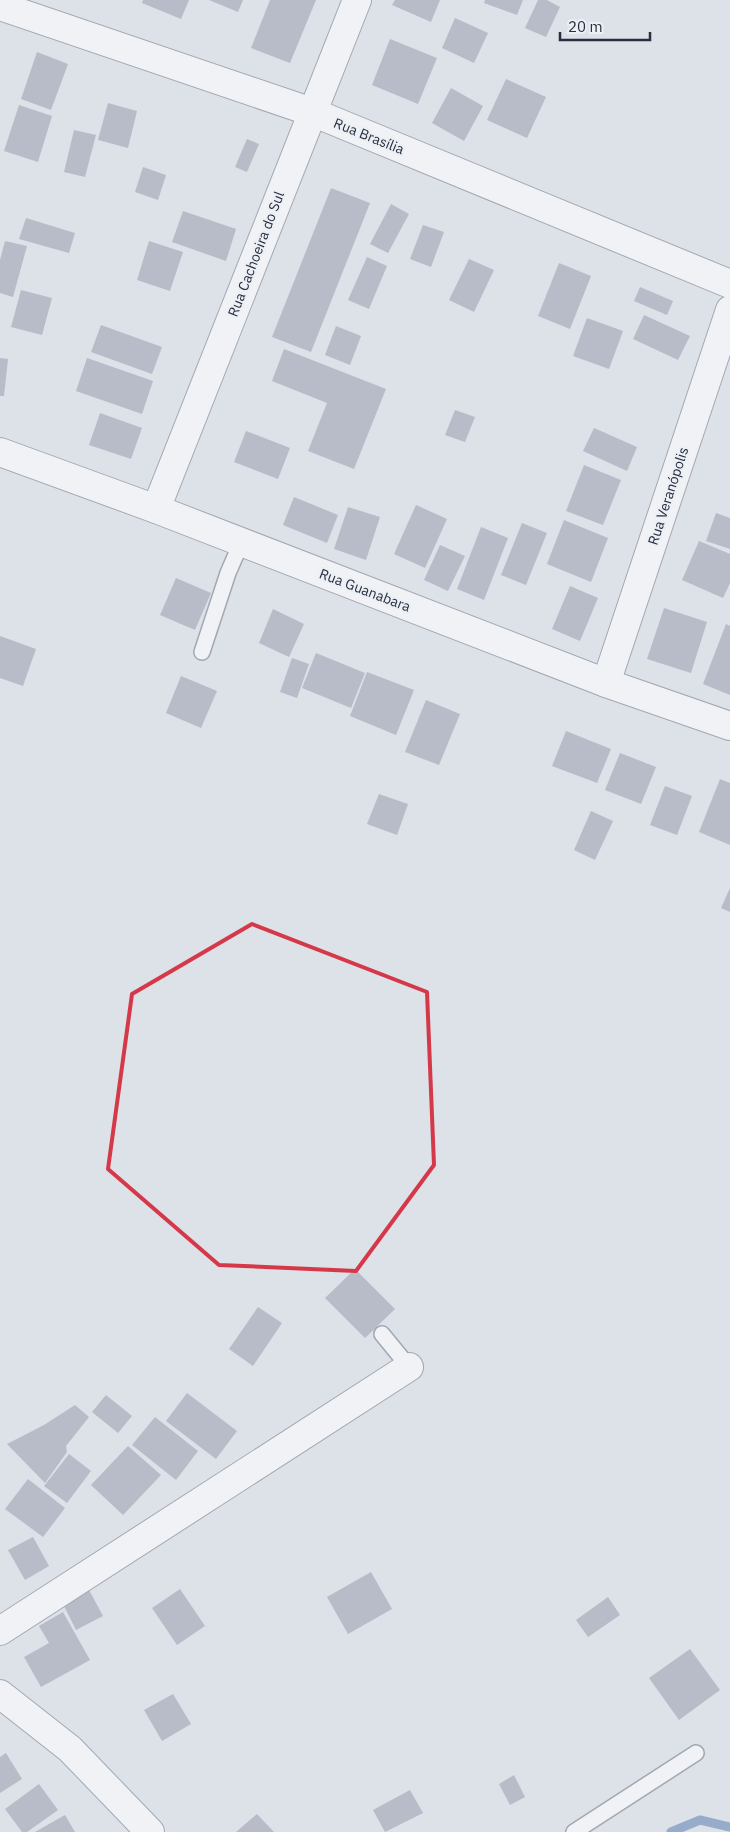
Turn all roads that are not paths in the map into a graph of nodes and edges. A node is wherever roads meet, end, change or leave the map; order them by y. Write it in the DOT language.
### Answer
graph roads {
  1 [pos="357,0"];
  2 [pos="0,6"];
  3 [pos="312,112"];
  4 [pos="730,284"];
  5 [pos="730,310"];
  6 [pos="0,452"];
  7 [pos="156,508"];
  8 [pos="241,543"];
  9 [pos="202,652"];
  10 [pos="606,683"];
  11 [pos="730,726"];
  12 [pos="382,1334"];
  13 [pos="409,1367"];
  14 [pos="0,1631"];
  15 [pos="4,1703"];
  16 [pos="696,1753"];
  17 [pos="150,1832"];
  18 [pos="574,1832"];
  1 -- 3 [label="street, Rua Cachoeira do Sul"];
  2 -- 3 [label="street, Rua Brasília"];
  3 -- 4 [label="street, Rua Brasília"];
  3 -- 7 [label="street, Rua Cachoeira do Sul"];
  5 -- 10 [label="street, Rua Veranópolis"];
  6 -- 7 [label="street, Rua Guanabara"];
  7 -- 8 [label="street, Rua Guanabara"];
  8 -- 9 [label="lane"];
  8 -- 10 [label="street, Rua Guanabara"];
  10 -- 11 [label="street, Rua Guanabara"];
  12 -- 13 [label="lane"];
  13 -- 14 [label="street"];
  15 -- 17 [label="street"];
  16 -- 18 [label="lane"];
}
